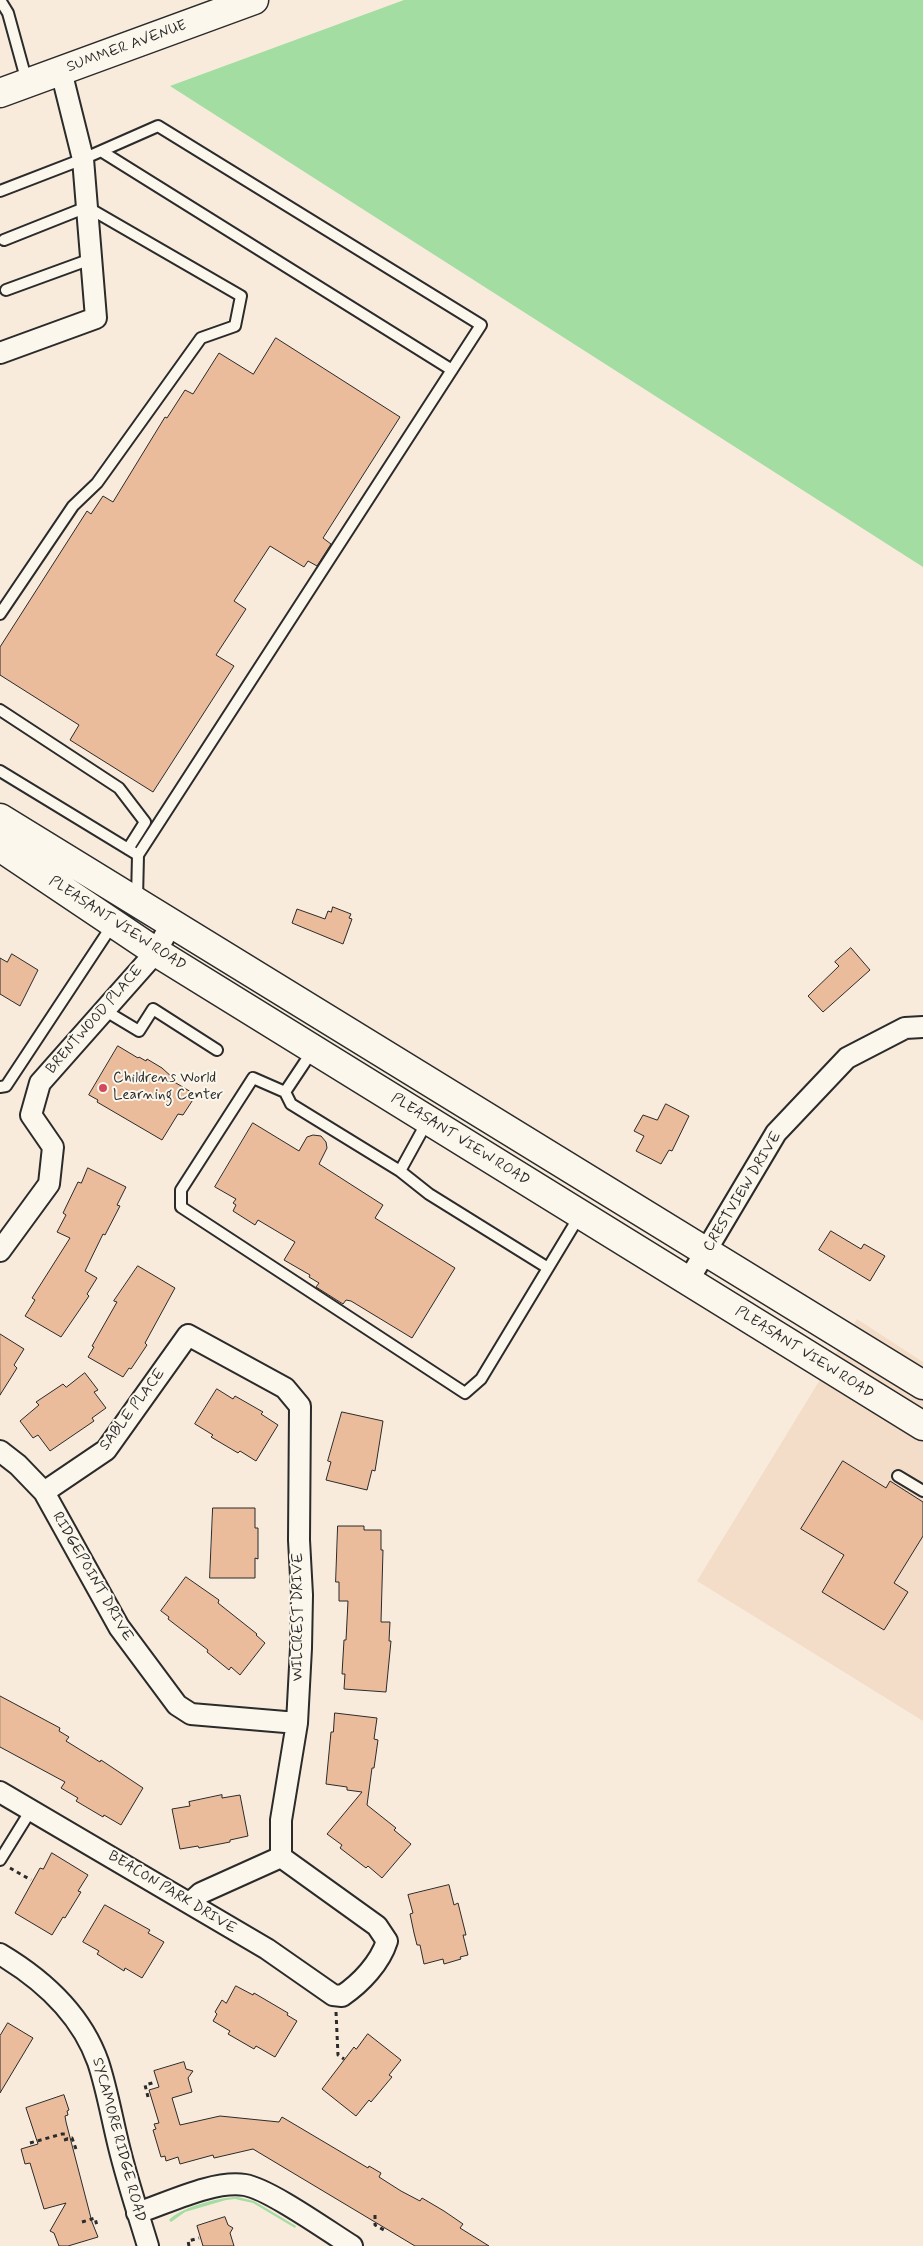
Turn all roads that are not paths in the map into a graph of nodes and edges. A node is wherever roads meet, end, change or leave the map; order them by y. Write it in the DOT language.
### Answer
graph roads {
  1 [pos="0,0"];
  2 [pos="254,0"];
  3 [pos="61,71"];
  4 [pos="27,83"];
  5 [pos="0,93"];
  6 [pos="101,151"];
  7 [pos="83,159"];
  8 [pos="0,191"];
  9 [pos="87,207"];
  10 [pos="4,240"];
  11 [pos="92,259"];
  12 [pos="6,290"];
  13 [pos="0,353"];
  14 [pos="452,370"];
  15 [pos="0,614"];
  16 [pos="0,710"];
  17 [pos="0,771"];
  18 [pos="0,818"];
  19 [pos="0,847"];
  20 [pos="128,849"];
  21 [pos="138,855"];
  22 [pos="137,901"];
  23 [pos="172,922"];
  24 [pos="114,923"];
  25 [pos="156,952"];
  26 [pos="104,1010"];
  27 [pos="923,1027"];
  28 [pos="313,1049"];
  29 [pos="217,1050"];
  30 [pos="0,1087"];
  31 [pos="285,1092"];
  32 [pos="446,1092"];
  33 [pos="428,1120"];
  34 [pos="400,1171"];
  35 [pos="581,1214"];
  36 [pos="0,1251"];
  37 [pos="705,1253"];
  38 [pos="548,1268"];
  39 [pos="688,1281"];
  40 [pos="188,1336"];
  41 [pos="923,1385"];
  42 [pos="923,1426"];
  43 [pos="0,1451"];
  44 [pos="898,1476"];
  45 [pos="923,1491"];
  46 [pos="44,1492"];
  47 [pos="297,1722"];
  48 [pos="0,1792"];
  49 [pos="31,1810"];
  50 [pos="281,1857"];
  51 [pos="4,1864"];
  52 [pos="190,1903"];
  53 [pos="2,1959"];
  54 [pos="138,2213"];
  55 [pos="148,2246"];
  56 [pos="352,2246"];
  1 -- 4 [label="lane"];
  2 -- 3 [label="main road, SUMMER AVENUE"];
  3 -- 4 [label="main road, SUMMER AVENUE"];
  3 -- 7 [label="street"];
  4 -- 5 [label="main road, SUMMER AVENUE"];
  6 -- 7 [label="lane"];
  6 -- 14 [label="lane"];
  6 -- 14 [label="lane"];
  7 -- 8 [label="lane"];
  7 -- 9 [label="street"];
  9 -- 10 [label="lane"];
  9 -- 11 [label="street"];
  9 -- 15 [label="lane"];
  11 -- 12 [label="lane"];
  11 -- 13 [label="street"];
  14 -- 21 [label="lane"];
  16 -- 20 [label="lane"];
  17 -- 20 [label="lane"];
  18 -- 22 [label="main road, PLEASANT VIEW ROAD"];
  19 -- 24 [label="main road, PLEASANT VIEW ROAD"];
  20 -- 21 [label="lane"];
  21 -- 22 [label="lane"];
  22 -- 23 [label="main road, PLEASANT VIEW ROAD"];
  23 -- 25 [label="street, BRENTWOOD PLACE"];
  23 -- 32 [label="main road, PLEASANT VIEW ROAD"];
  24 -- 25 [label="main road, PLEASANT VIEW ROAD"];
  24 -- 30 [label="lane"];
  25 -- 26 [label="street, BRENTWOOD PLACE"];
  25 -- 28 [label="main road, PLEASANT VIEW ROAD"];
  26 -- 29 [label="lane"];
  26 -- 36 [label="street, BRENTWOOD PLACE"];
  27 -- 37 [label="street, CRESTVIEW DRIVE"];
  28 -- 31 [label="lane"];
  28 -- 33 [label="main road, PLEASANT VIEW ROAD"];
  31 -- 34 [label="lane"];
  31 -- 38 [label="lane"];
  32 -- 33 [label="main road"];
  32 -- 37 [label="main road, PLEASANT VIEW ROAD"];
  33 -- 34 [label="lane"];
  33 -- 35 [label="main road, PLEASANT VIEW ROAD"];
  34 -- 38 [label="lane"];
  35 -- 38 [label="lane"];
  35 -- 39 [label="main road, PLEASANT VIEW ROAD"];
  37 -- 39 [label="street, CRESTVIEW DRIVE"];
  37 -- 41 [label="main road, PLEASANT VIEW ROAD"];
  39 -- 42 [label="main road, PLEASANT VIEW ROAD"];
  40 -- 46 [label="street, SABLE PLACE"];
  40 -- 47 [label="street, WILCREST DRIVE"];
  43 -- 46 [label="street, RIDGEPOINT DRIVE"];
  44 -- 45 [label="lane"];
  46 -- 47 [label="street, RIDGEPOINT DRIVE"];
  47 -- 50 [label="street, WILCREST DRIVE"];
  48 -- 49 [label="street, BEACON PARK DRIVE"];
  49 -- 51 [label="lane"];
  49 -- 52 [label="street, BEACON PARK DRIVE"];
  50 -- 52 [label="street"];
  50 -- 52 [label="street, BEACON PARK DRIVE"];
  53 -- 54 [label="street, SYCAMORE RIDGE ROAD"];
  54 -- 55 [label="street, SYCAMORE RIDGE ROAD"];
  54 -- 56 [label="street"];
}
